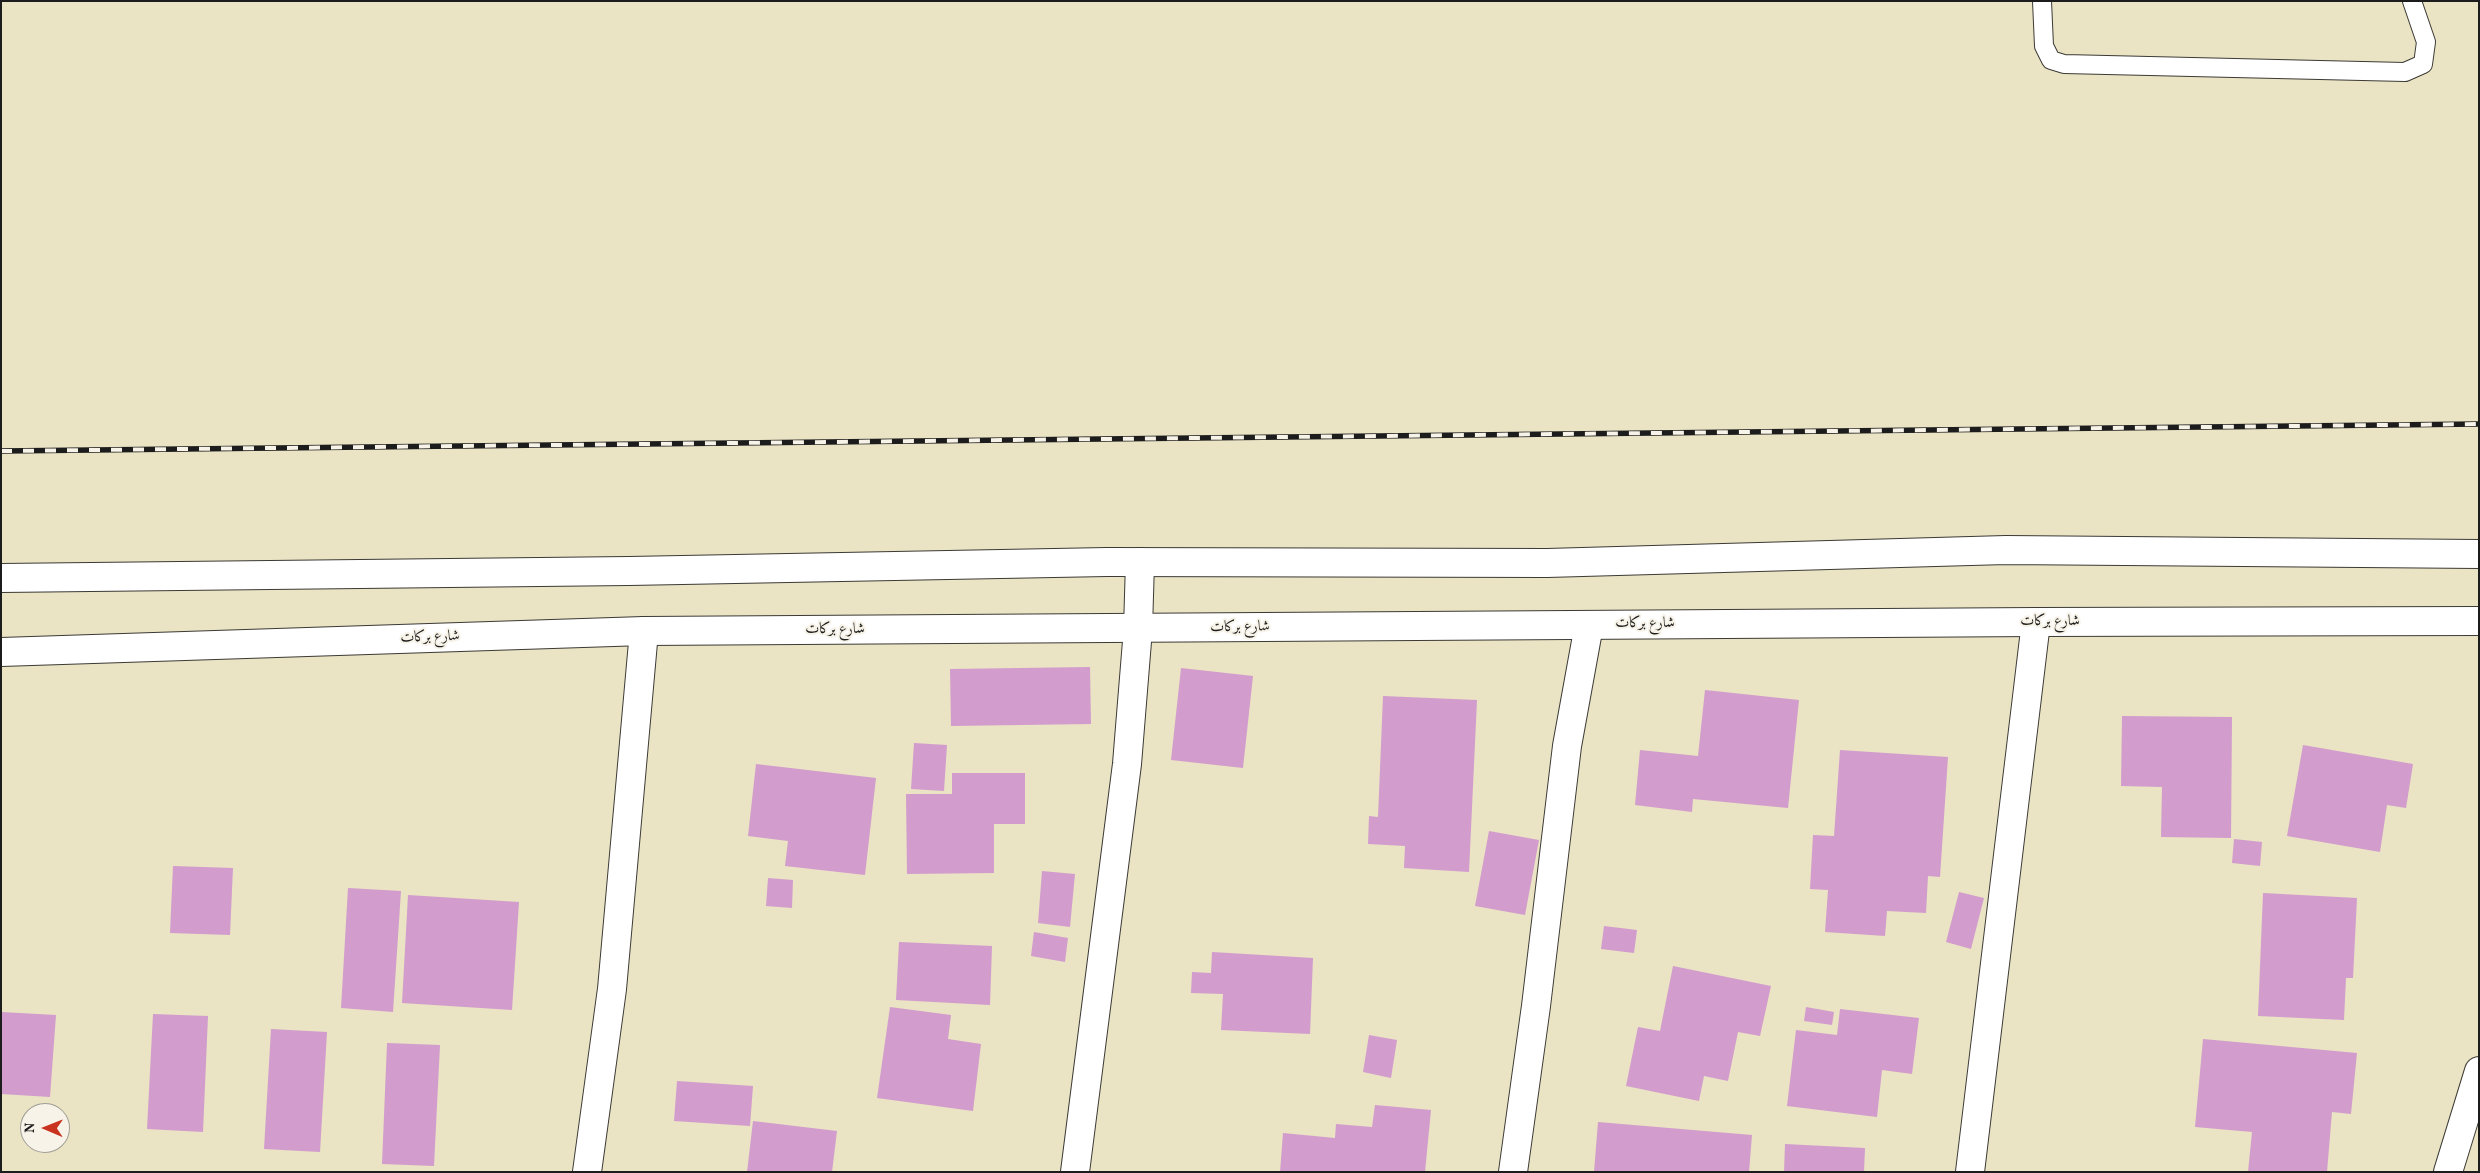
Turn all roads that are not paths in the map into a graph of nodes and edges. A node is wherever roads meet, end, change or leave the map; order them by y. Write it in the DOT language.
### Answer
graph roads {
  1 [pos="2042,1"];
  2 [pos="2412,1"];
  3 [pos="2479,554"];
  4 [pos="1140,562"];
  5 [pos="1,578"];
  6 [pos="2036,622"];
  7 [pos="2479,622"];
  8 [pos="1589,625"];
  9 [pos="1138,629"];
  10 [pos="644,631"];
  11 [pos="1,652"];
  12 [pos="2479,1071"];
  13 [pos="587,1172"];
  14 [pos="1075,1172"];
  15 [pos="1513,1172"];
  16 [pos="1970,1172"];
  17 [pos="2448,1172"];
  1 -- 2 [label="lane"];
  3 -- 4 [label="main road"];
  4 -- 5 [label="main road"];
  4 -- 9 [label="main road"];
  6 -- 7 [label="main road, شارع بركات"];
  6 -- 8 [label="main road, شارع بركات"];
  6 -- 16 [label="main road"];
  8 -- 9 [label="main road, شارع بركات"];
  8 -- 15 [label="main road"];
  9 -- 10 [label="main road, شارع بركات"];
  9 -- 14 [label="main road"];
  10 -- 11 [label="main road, شارع بركات"];
  10 -- 13 [label="main road"];
  12 -- 17 [label="main road"];
}
